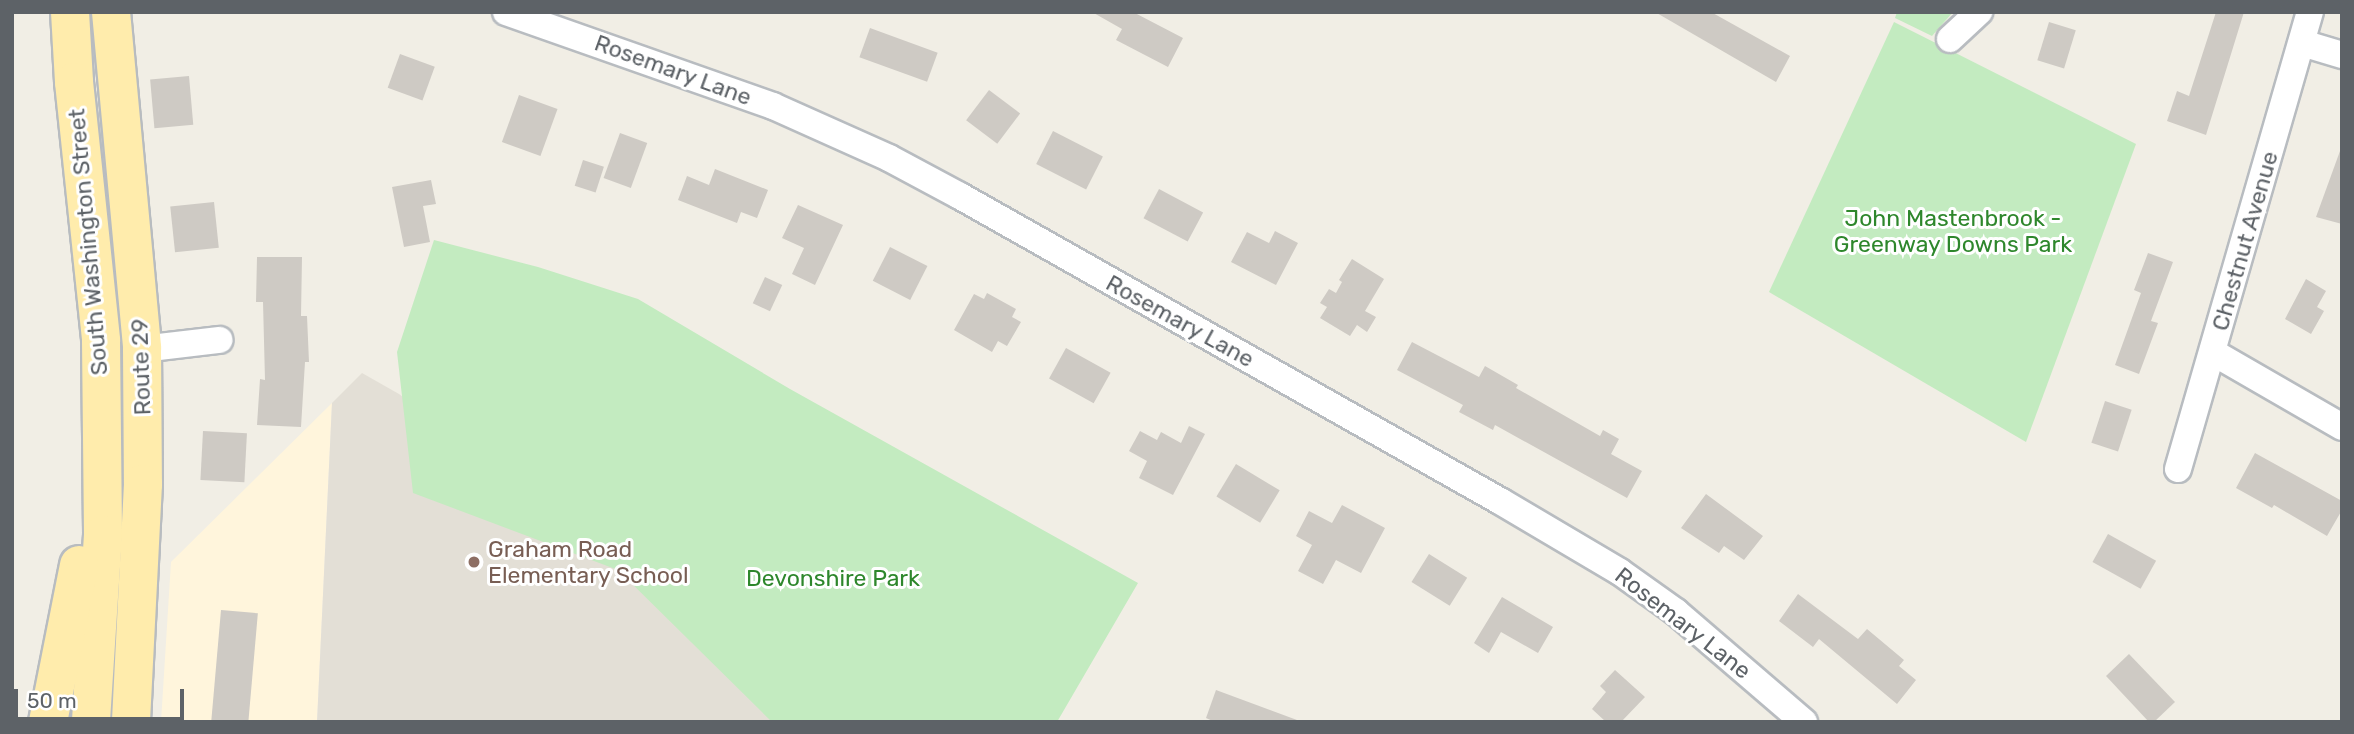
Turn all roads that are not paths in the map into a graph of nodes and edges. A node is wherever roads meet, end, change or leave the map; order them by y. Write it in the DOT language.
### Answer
graph roads {
  1 [pos="70,12"];
  2 [pos="111,12"];
  3 [pos="506,12"];
  4 [pos="1979,12"];
  5 [pos="2311,12"];
  6 [pos="1950,39"];
  7 [pos="2302,43"];
  8 [pos="2342,55"];
  9 [pos="219,340"];
  10 [pos="142,349"];
  11 [pos="2214,353"];
  12 [pos="2342,427"];
  13 [pos="2178,469"];
  14 [pos="103,471"];
  15 [pos="48,722"];
  16 [pos="91,722"];
  17 [pos="131,722"];
  18 [pos="1804,722"];
  1 -- 14 [label="main road, South Washington Street"];
  2 -- 10 [label="main road, Route 29"];
  3 -- 18 [label="street, Rosemary Lane"];
  4 -- 6 [label="street"];
  5 -- 7 [label="street, Chestnut Avenue"];
  7 -- 8 [label="street"];
  7 -- 11 [label="street, Chestnut Avenue"];
  9 -- 10 [label="street"];
  10 -- 17 [label="main road, Route 29"];
  11 -- 12 [label="street"];
  11 -- 13 [label="street, Chestnut Avenue"];
  14 -- 15 [label="main road"];
  14 -- 16 [label="main road"];
}
